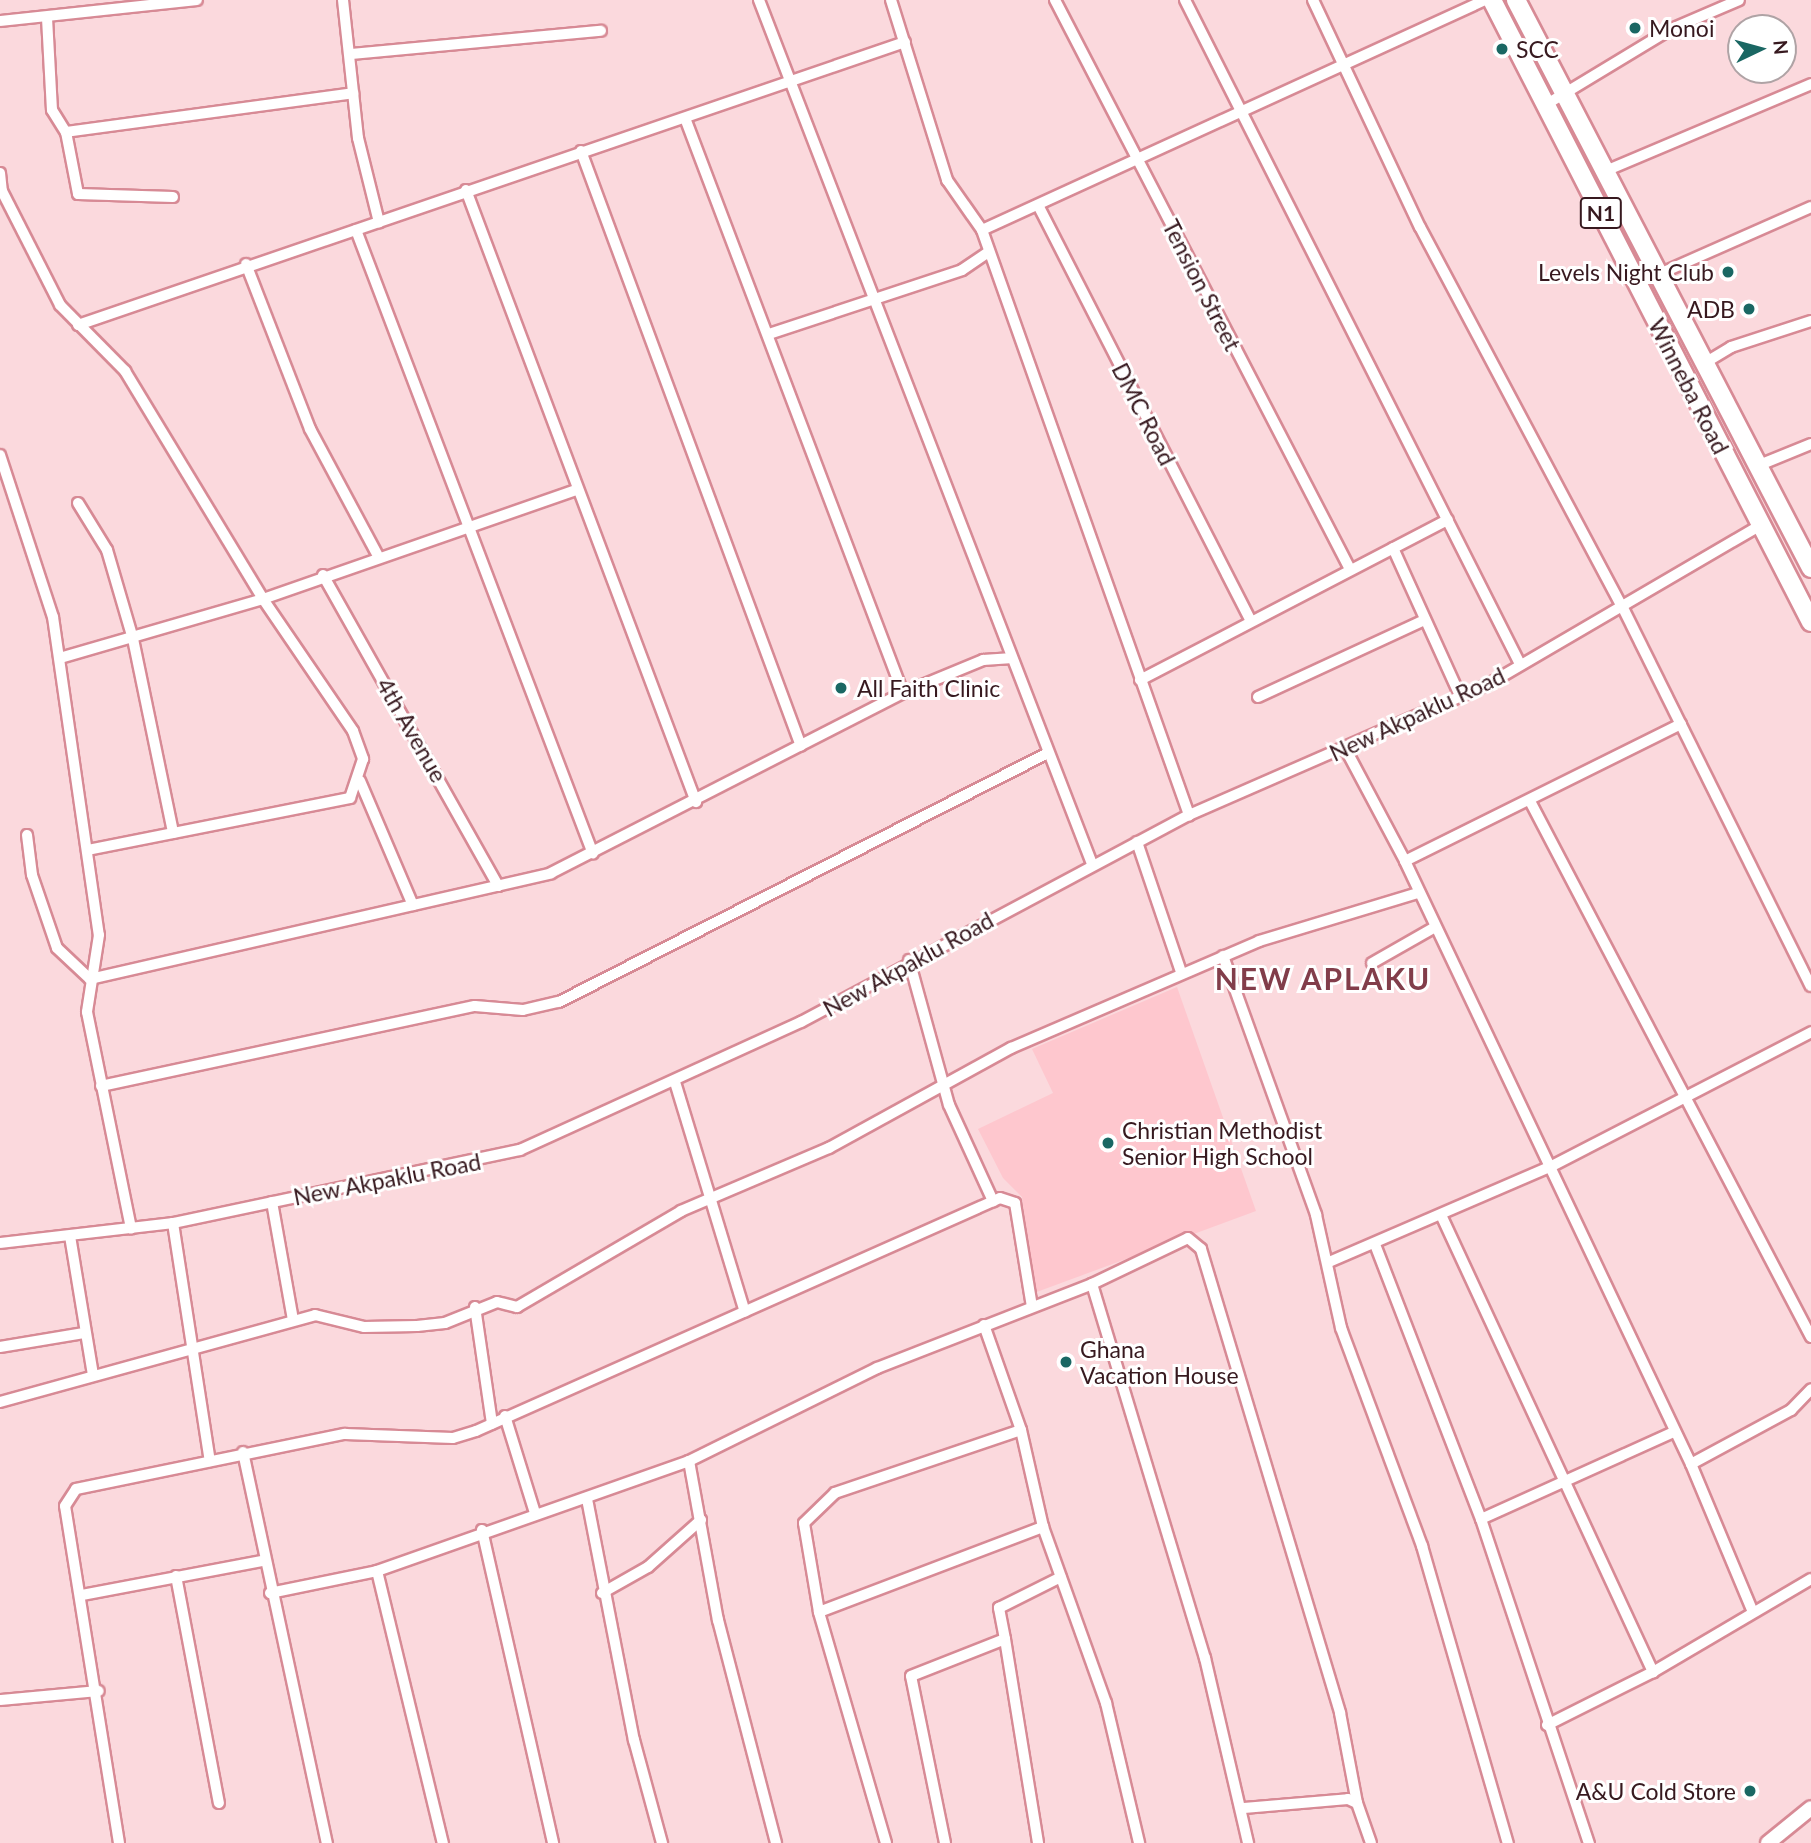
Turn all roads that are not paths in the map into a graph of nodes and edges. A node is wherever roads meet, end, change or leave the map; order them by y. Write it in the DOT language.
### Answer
graph roads {
  1 [pos="197,0"];
  2 [pos="343,0"];
  3 [pos="759,0"];
  4 [pos="891,0"];
  5 [pos="1055,0"];
  6 [pos="1185,0"];
  7 [pos="1313,0"];
  8 [pos="1485,0"];
  9 [pos="1492,0"];
  10 [pos="1516,0"];
  11 [pos="1738,0"];
  12 [pos="47,18"];
  13 [pos="0,21"];
  14 [pos="601,31"];
  15 [pos="905,42"];
  16 [pos="351,54"];
  17 [pos="1345,62"];
  18 [pos="791,78"];
  19 [pos="1811,84"];
  20 [pos="1564,92"];
  21 [pos="353,93"];
  22 [pos="1547,104"];
  23 [pos="1241,109"];
  24 [pos="685,118"];
  25 [pos="66,132"];
  26 [pos="581,151"];
  27 [pos="1138,156"];
  28 [pos="1603,172"];
  29 [pos="0,173"];
  30 [pos="466,190"];
  31 [pos="173,197"];
  32 [pos="1039,207"];
  33 [pos="1811,207"];
  34 [pos="379,222"];
  35 [pos="356,230"];
  36 [pos="982,230"];
  37 [pos="987,253"];
  38 [pos="246,264"];
  39 [pos="1656,275"];
  40 [pos="872,299"];
  41 [pos="1811,321"];
  42 [pos="78,325"];
  43 [pos="769,334"];
  44 [pos="1703,364"];
  45 [pos="1811,444"];
  46 [pos="0,455"];
  47 [pos="1757,466"];
  48 [pos="576,490"];
  49 [pos="78,503"];
  50 [pos="1448,520"];
  51 [pos="1761,525"];
  52 [pos="465,528"];
  53 [pos="1393,548"];
  54 [pos="377,555"];
  55 [pos="1810,564"];
  56 [pos="1350,569"];
  57 [pos="323,575"];
  58 [pos="263,599"];
  59 [pos="1623,608"];
  60 [pos="1250,620"];
  61 [pos="1425,620"];
  62 [pos="1811,622"];
  63 [pos="133,639"];
  64 [pos="60,658"];
  65 [pos="1009,659"];
  66 [pos="1520,664"];
  67 [pos="1140,680"];
  68 [pos="903,693"];
  69 [pos="1460,696"];
  70 [pos="1258,697"];
  71 [pos="1681,724"];
  72 [pos="801,746"];
  73 [pos="1345,748"];
  74 [pos="1046,754"];
  75 [pos="360,781"];
  76 [pos="696,802"];
  77 [pos="1531,803"];
  78 [pos="1189,815"];
  79 [pos="173,833"];
  80 [pos="27,835"];
  81 [pos="1137,842"];
  82 [pos="88,850"];
  83 [pos="593,854"];
  84 [pos="1405,861"];
  85 [pos="1091,864"];
  86 [pos="498,886"];
  87 [pos="1418,893"];
  88 [pos="413,905"];
  89 [pos="1434,927"];
  90 [pos="1223,956"];
  91 [pos="909,960"];
  92 [pos="1372,963"];
  93 [pos="1181,972"];
  94 [pos="90,979"];
  95 [pos="1811,986"];
  96 [pos="1811,1032"];
  97 [pos="675,1082"];
  98 [pos="945,1085"];
  99 [pos="102,1086"];
  100 [pos="1685,1096"];
  101 [pos="1550,1167"];
  102 [pos="713,1199"];
  103 [pos="993,1201"];
  104 [pos="272,1202"];
  105 [pos="1442,1217"];
  106 [pos="173,1223"];
  107 [pos="131,1230"];
  108 [pos="70,1236"];
  109 [pos="0,1243"];
  110 [pos="1376,1247"];
  111 [pos="1329,1262"];
  112 [pos="1092,1284"];
  113 [pos="475,1307"];
  114 [pos="1031,1307"];
  115 [pos="745,1312"];
  116 [pos="293,1320"];
  117 [pos="984,1325"];
  118 [pos="83,1333"];
  119 [pos="1811,1337"];
  120 [pos="0,1347"];
  121 [pos="190,1347"];
  122 [pos="93,1375"];
  123 [pos="1811,1389"];
  124 [pos="0,1402"];
  125 [pos="505,1416"];
  126 [pos="492,1424"];
  127 [pos="1021,1430"];
  128 [pos="1674,1432"];
  129 [pos="243,1452"];
  130 [pos="210,1461"];
  131 [pos="689,1461"];
  132 [pos="1691,1464"];
  133 [pos="1560,1480"];
  134 [pos="587,1499"];
  135 [pos="535,1513"];
  136 [pos="1481,1518"];
  137 [pos="701,1520"];
  138 [pos="1043,1527"];
  139 [pos="482,1530"];
  140 [pos="262,1561"];
  141 [pos="377,1570"];
  142 [pos="176,1576"];
  143 [pos="1061,1577"];
  144 [pos="1811,1579"];
  145 [pos="270,1593"];
  146 [pos="602,1593"];
  147 [pos="82,1595"];
  148 [pos="819,1612"];
  149 [pos="1753,1612"];
  150 [pos="1005,1639"];
  151 [pos="1653,1672"];
  152 [pos="99,1691"];
  153 [pos="0,1700"];
  154 [pos="1547,1725"];
  155 [pos="219,1803"];
  156 [pos="1357,1803"];
  157 [pos="1244,1808"];
  158 [pos="1811,1808"];
  159 [pos="120,1843"];
  160 [pos="327,1843"];
  161 [pos="443,1843"];
  162 [pos="553,1843"];
  163 [pos="662,1843"];
  164 [pos="776,1843"];
  165 [pos="886,1843"];
  166 [pos="945,1843"];
  167 [pos="1038,1843"];
  168 [pos="1139,1843"];
  169 [pos="1248,1843"];
  170 [pos="1371,1843"];
  171 [pos="1508,1843"];
  172 [pos="1589,1843"];
  173 [pos="1768,1843"];
  1 -- 12 [label="street"];
  2 -- 16 [label="street"];
  3 -- 18 [label="street"];
  4 -- 15 [label="street"];
  5 -- 27 [label="street, Tension Street"];
  6 -- 23 [label="street"];
  7 -- 17 [label="street"];
  8 -- 17 [label="street"];
  9 -- 22 [label="highway, Winneba Road / N1"];
  10 -- 20 [label="highway, Winneba Road / N1"];
  11 -- 20 [label="street"];
  12 -- 13 [label="street"];
  12 -- 25 [label="street"];
  14 -- 16 [label="street"];
  15 -- 18 [label="street"];
  15 -- 36 [label="street"];
  16 -- 21 [label="street"];
  17 -- 23 [label="street"];
  17 -- 59 [label="street"];
  18 -- 24 [label="street"];
  18 -- 40 [label="street"];
  19 -- 28 [label="street"];
  20 -- 22 [label="street"];
  20 -- 28 [label="highway, Winneba Road / N1"];
  21 -- 25 [label="street"];
  21 -- 34 [label="street"];
  22 -- 51 [label="highway, Winneba Road / N1"];
  23 -- 27 [label="street"];
  23 -- 50 [label="street"];
  24 -- 26 [label="street"];
  24 -- 43 [label="street"];
  25 -- 31 [label="street"];
  26 -- 30 [label="street"];
  26 -- 72 [label="street"];
  27 -- 32 [label="street"];
  27 -- 56 [label="street, Tension Street"];
  28 -- 39 [label="highway, Winneba Road / N1"];
  29 -- 42 [label="street"];
  30 -- 34 [label="street"];
  30 -- 48 [label="street"];
  32 -- 36 [label="street"];
  32 -- 60 [label="street, DMC Road"];
  33 -- 39 [label="street"];
  34 -- 35 [label="street"];
  35 -- 38 [label="street"];
  35 -- 52 [label="street"];
  36 -- 37 [label="street"];
  37 -- 40 [label="street"];
  37 -- 67 [label="street"];
  38 -- 42 [label="street"];
  38 -- 54 [label="street"];
  39 -- 44 [label="highway, Winneba Road / N1"];
  40 -- 43 [label="street"];
  40 -- 65 [label="street"];
  41 -- 44 [label="street"];
  42 -- 58 [label="street"];
  43 -- 68 [label="street"];
  44 -- 47 [label="highway, Winneba Road / N1"];
  45 -- 47 [label="street"];
  46 -- 64 [label="street"];
  47 -- 55 [label="highway, Winneba Road / N1"];
  48 -- 52 [label="street"];
  48 -- 76 [label="street"];
  49 -- 63 [label="street"];
  50 -- 53 [label="street"];
  50 -- 66 [label="street"];
  51 -- 59 [label="street, New Akpaklu Road"];
  51 -- 62 [label="highway, Winneba Road / N1"];
  52 -- 54 [label="street"];
  52 -- 83 [label="street"];
  53 -- 56 [label="street"];
  53 -- 61 [label="street"];
  54 -- 57 [label="street"];
  56 -- 60 [label="street"];
  57 -- 58 [label="street"];
  57 -- 86 [label="street, 4th Avenue"];
  58 -- 63 [label="street"];
  58 -- 75 [label="street"];
  59 -- 66 [label="street, New Akpaklu Road"];
  59 -- 71 [label="street"];
  60 -- 67 [label="street"];
  61 -- 69 [label="street"];
  61 -- 70 [label="street"];
  63 -- 64 [label="street"];
  63 -- 79 [label="street"];
  64 -- 82 [label="street"];
  65 -- 68 [label="street"];
  65 -- 74 [label="street"];
  66 -- 69 [label="street, New Akpaklu Road"];
  67 -- 78 [label="street"];
  68 -- 72 [label="street"];
  69 -- 73 [label="street, New Akpaklu Road"];
  71 -- 77 [label="street"];
  71 -- 95 [label="street"];
  72 -- 76 [label="street"];
  73 -- 78 [label="street, New Akpaklu Road"];
  73 -- 84 [label="street"];
  74 -- 85 [label="street"];
  74 -- 99 [label="street"];
  75 -- 79 [label="street"];
  75 -- 88 [label="street"];
  76 -- 83 [label="street"];
  77 -- 84 [label="street"];
  77 -- 100 [label="street"];
  78 -- 81 [label="street, New Akpaklu Road"];
  79 -- 82 [label="street"];
  80 -- 94 [label="street"];
  81 -- 85 [label="street, New Akpaklu Road"];
  81 -- 93 [label="street"];
  82 -- 94 [label="street"];
  83 -- 86 [label="street"];
  84 -- 87 [label="street"];
  85 -- 91 [label="street, New Akpaklu Road"];
  86 -- 88 [label="street"];
  87 -- 89 [label="street"];
  87 -- 90 [label="street"];
  88 -- 94 [label="street"];
  89 -- 92 [label="street"];
  89 -- 101 [label="street"];
  90 -- 93 [label="street"];
  90 -- 111 [label="street"];
  91 -- 97 [label="street, New Akpaklu Road"];
  91 -- 98 [label="street"];
  93 -- 98 [label="street"];
  94 -- 99 [label="street"];
  96 -- 100 [label="street"];
  97 -- 102 [label="street"];
  97 -- 104 [label="street, New Akpaklu Road"];
  98 -- 102 [label="street"];
  98 -- 103 [label="street"];
  99 -- 107 [label="street"];
  100 -- 101 [label="street"];
  100 -- 119 [label="street"];
  101 -- 105 [label="street"];
  101 -- 128 [label="street"];
  102 -- 113 [label="street"];
  102 -- 115 [label="street"];
  103 -- 114 [label="street"];
  103 -- 115 [label="street"];
  104 -- 106 [label="street, New Akpaklu Road"];
  104 -- 116 [label="street"];
  105 -- 110 [label="street"];
  105 -- 133 [label="street"];
  106 -- 107 [label="street, New Akpaklu Road"];
  106 -- 121 [label="street"];
  107 -- 108 [label="street, New Akpaklu Road"];
  108 -- 109 [label="street, New Akpaklu Road"];
  108 -- 118 [label="street"];
  110 -- 111 [label="street"];
  110 -- 136 [label="street"];
  111 -- 171 [label="street"];
  112 -- 114 [label="street"];
  112 -- 156 [label="street"];
  112 -- 157 [label="street"];
  113 -- 116 [label="street"];
  113 -- 126 [label="street"];
  114 -- 117 [label="street"];
  115 -- 125 [label="street"];
  116 -- 121 [label="street"];
  117 -- 127 [label="street"];
  117 -- 131 [label="street"];
  118 -- 120 [label="street"];
  118 -- 122 [label="street"];
  121 -- 122 [label="street"];
  121 -- 130 [label="street"];
  122 -- 124 [label="street"];
  123 -- 132 [label="street"];
  125 -- 126 [label="street"];
  125 -- 135 [label="street"];
  126 -- 129 [label="street"];
  127 -- 138 [label="street"];
  127 -- 148 [label="street"];
  128 -- 132 [label="street"];
  128 -- 133 [label="street"];
  129 -- 130 [label="street"];
  129 -- 140 [label="street"];
  130 -- 147 [label="street"];
  131 -- 134 [label="street"];
  131 -- 137 [label="street"];
  132 -- 149 [label="street"];
  133 -- 136 [label="street"];
  133 -- 151 [label="street"];
  134 -- 135 [label="street"];
  134 -- 146 [label="street"];
  135 -- 139 [label="street"];
  136 -- 154 [label="street"];
  137 -- 146 [label="street"];
  137 -- 164 [label="street"];
  138 -- 143 [label="street"];
  138 -- 148 [label="street"];
  139 -- 141 [label="street"];
  139 -- 162 [label="street"];
  140 -- 142 [label="street"];
  140 -- 145 [label="street"];
  141 -- 145 [label="street"];
  141 -- 161 [label="street"];
  142 -- 147 [label="street"];
  142 -- 155 [label="street"];
  143 -- 150 [label="street"];
  143 -- 168 [label="street"];
  144 -- 149 [label="street"];
  145 -- 160 [label="street"];
  146 -- 163 [label="street"];
  147 -- 152 [label="street"];
  148 -- 165 [label="street"];
  149 -- 151 [label="street"];
  150 -- 166 [label="street"];
  150 -- 167 [label="street"];
  151 -- 154 [label="street"];
  152 -- 153 [label="street"];
  152 -- 159 [label="street"];
  154 -- 172 [label="street"];
  156 -- 157 [label="street"];
  156 -- 170 [label="street"];
  157 -- 169 [label="street"];
  158 -- 173 [label="street"];
}
